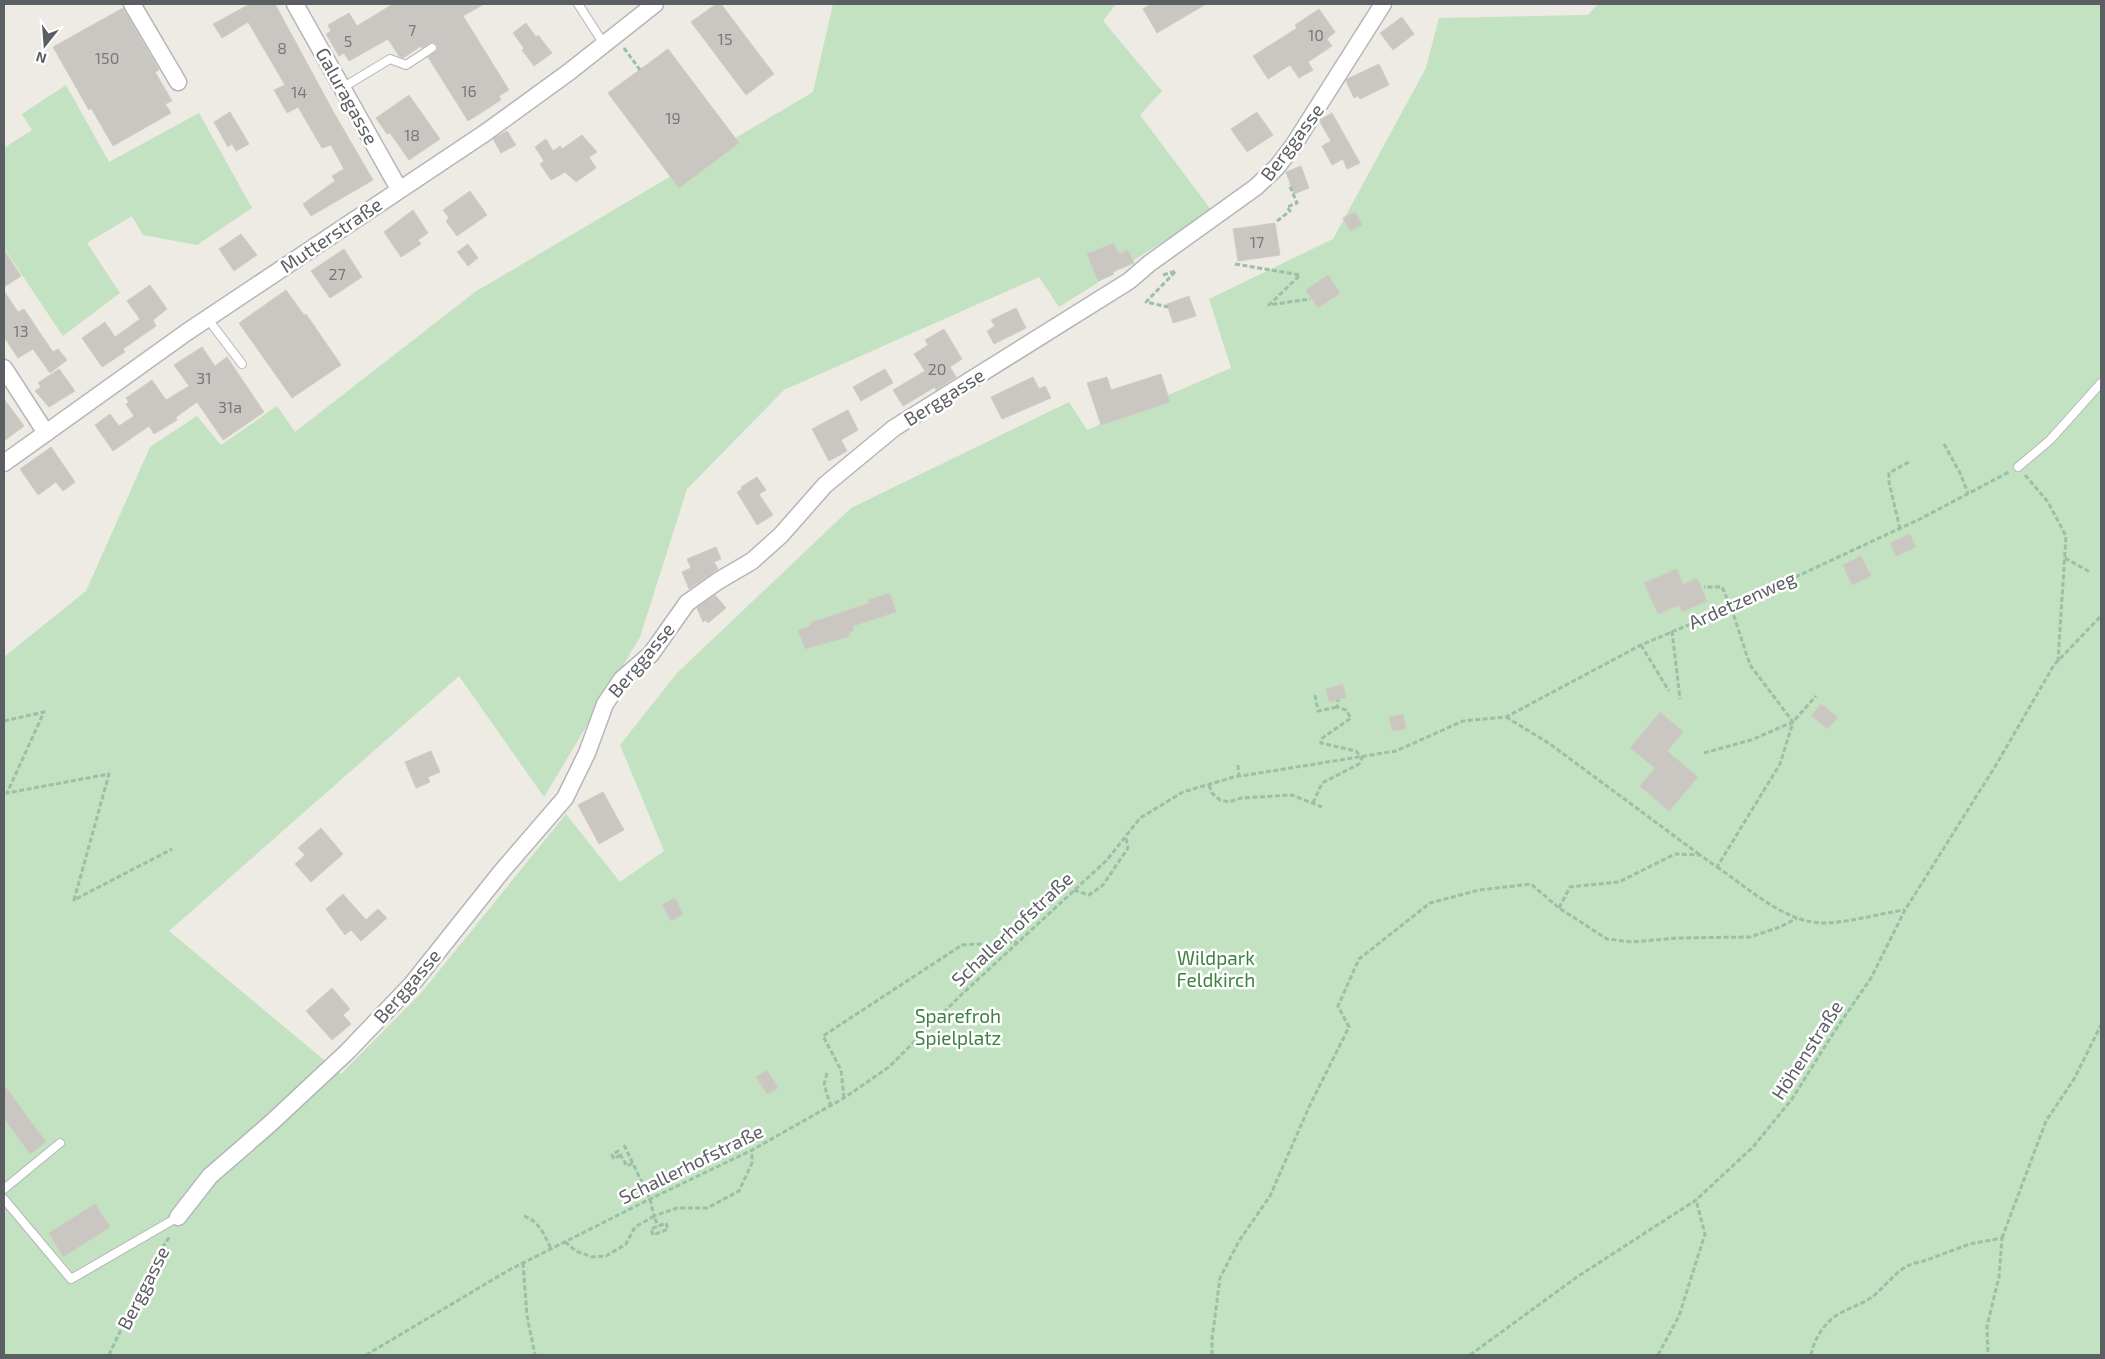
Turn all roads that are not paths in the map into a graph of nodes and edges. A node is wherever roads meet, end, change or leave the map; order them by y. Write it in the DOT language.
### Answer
graph roads {
  1 [pos="132,4"];
  2 [pos="295,4"];
  3 [pos="578,4"];
  4 [pos="655,4"];
  5 [pos="1383,4"];
  6 [pos="609,40"];
  7 [pos="432,48"];
  8 [pos="178,82"];
  9 [pos="342,88"];
  10 [pos="399,189"];
  11 [pos="207,318"];
  12 [pos="242,364"];
  13 [pos="4,368"];
  14 [pos="2101,383"];
  15 [pos="46,433"];
  16 [pos="4,463"];
  17 [pos="2018,467"];
  18 [pos="60,1143"];
  19 [pos="4,1188"];
  20 [pos="4,1199"];
  21 [pos="178,1217"];
  1 -- 8 [label="street"];
  2 -- 9 [label="street, Galuragasse"];
  3 -- 6 [label="lane"];
  4 -- 6 [label="street, Mutterstraße"];
  5 -- 21 [label="street, Berggasse"];
  6 -- 10 [label="street, Mutterstraße"];
  7 -- 9 [label="lane"];
  9 -- 10 [label="street, Galuragasse"];
  10 -- 11 [label="street, Mutterstraße"];
  11 -- 12 [label="lane"];
  11 -- 15 [label="street, Mutterstraße"];
  13 -- 15 [label="street"];
  14 -- 17 [label="lane"];
  15 -- 16 [label="street, Mutterstraße"];
  18 -- 19 [label="lane"];
  20 -- 21 [label="lane"];
}
